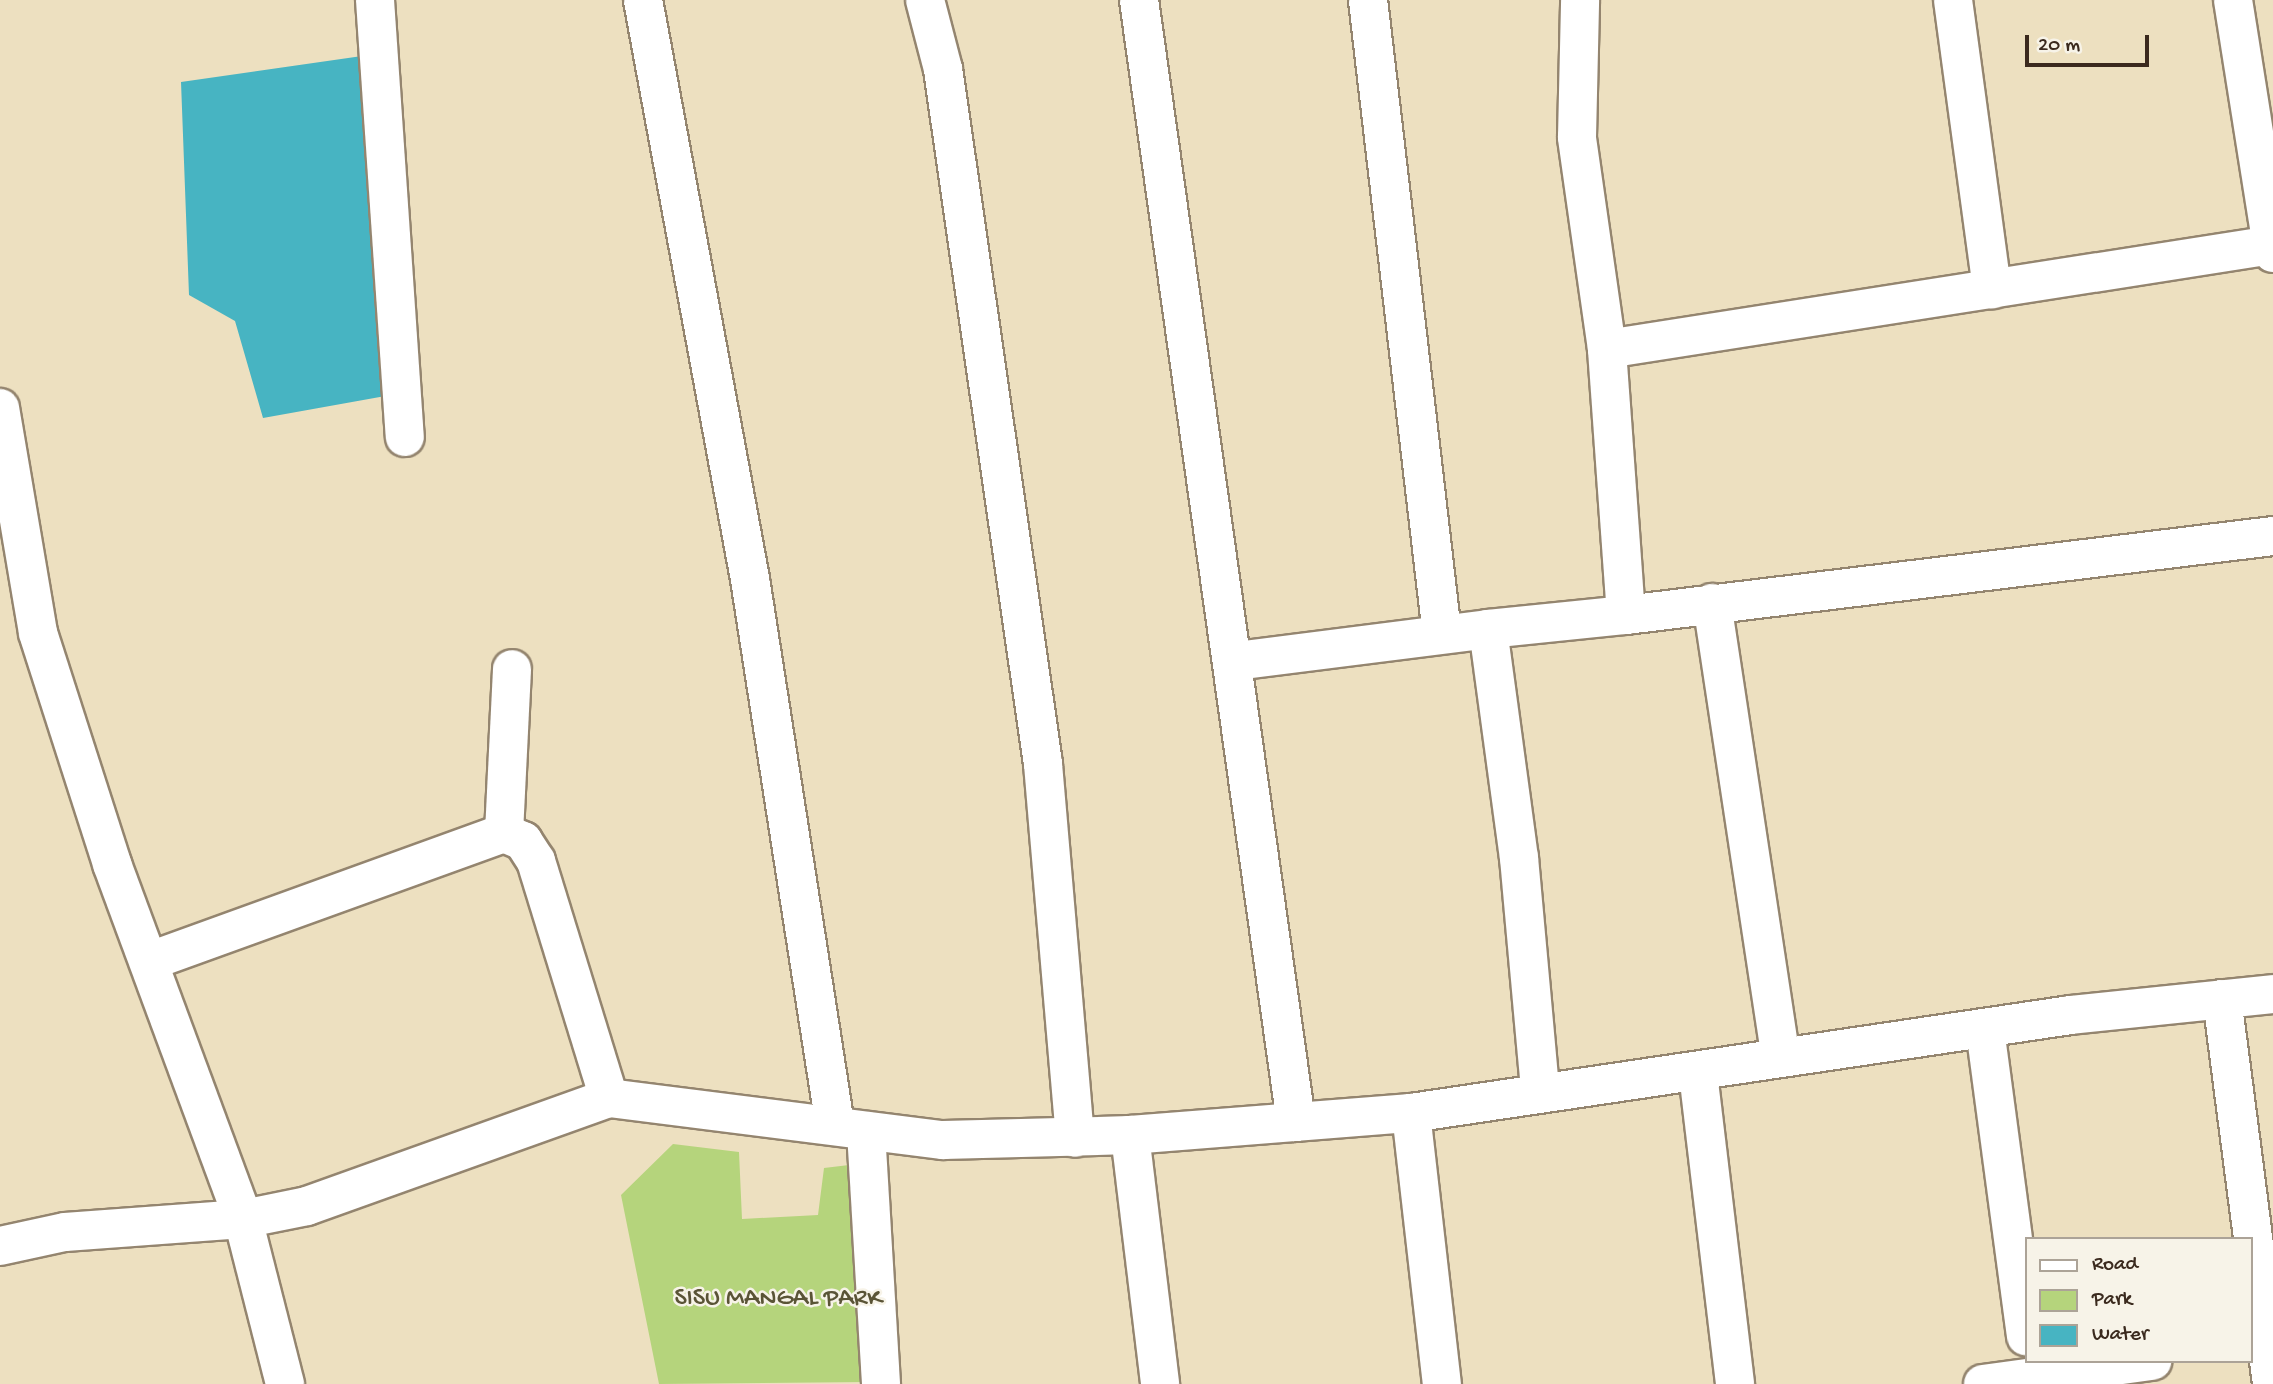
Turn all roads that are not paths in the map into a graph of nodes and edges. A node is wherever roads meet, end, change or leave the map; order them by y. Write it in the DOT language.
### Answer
graph roads {
  1 [pos="374,0"];
  2 [pos="643,0"];
  3 [pos="925,0"];
  4 [pos="1139,0"];
  5 [pos="1368,0"];
  6 [pos="1580,0"];
  7 [pos="1953,0"];
  8 [pos="2233,0"];
  9 [pos="2272,249"];
  10 [pos="1992,289"];
  11 [pos="1607,349"];
  12 [pos="0,416"];
  13 [pos="405,437"];
  14 [pos="2273,536"];
  15 [pos="1712,603"];
  16 [pos="1626,615"];
  17 [pos="1488,629"];
  18 [pos="1442,634"];
  19 [pos="1236,661"];
  20 [pos="512,669"];
  21 [pos="504,833"];
  22 [pos="150,961"];
  23 [pos="2273,994"];
  24 [pos="2222,999"];
  25 [pos="1984,1029"];
  26 [pos="1781,1057"];
  27 [pos="1698,1073"];
  28 [pos="1540,1091"];
  29 [pos="609,1098"];
  30 [pos="1411,1113"];
  31 [pos="1296,1122"];
  32 [pos="850,1128"];
  33 [pos="1130,1135"];
  34 [pos="1074,1138"];
  35 [pos="243,1219"];
  36 [pos="2250,1237"];
  37 [pos="0,1246"];
  38 [pos="2252,1254"];
  39 [pos="2024,1321"];
  40 [pos="2263,1348"];
  41 [pos="2133,1363"];
  42 [pos="2031,1374"];
  43 [pos="285,1384"];
  44 [pos="881,1384"];
  45 [pos="1160,1384"];
  46 [pos="1442,1384"];
  47 [pos="1735,1384"];
  48 [pos="1983,1384"];
  49 [pos="2272,1384"];
  1 -- 13 [label="street"];
  2 -- 32 [label="street"];
  3 -- 34 [label="street"];
  4 -- 19 [label="street"];
  5 -- 18 [label="street"];
  6 -- 11 [label="street"];
  7 -- 10 [label="street"];
  8 -- 9 [label="street"];
  9 -- 10 [label="street"];
  10 -- 11 [label="street"];
  11 -- 16 [label="street"];
  12 -- 22 [label="street"];
  14 -- 15 [label="street"];
  15 -- 16 [label="street"];
  15 -- 26 [label="street"];
  16 -- 17 [label="street"];
  17 -- 18 [label="street"];
  17 -- 28 [label="street"];
  18 -- 19 [label="street"];
  19 -- 31 [label="street"];
  20 -- 21 [label="street"];
  21 -- 22 [label="street"];
  21 -- 29 [label="street"];
  22 -- 35 [label="street"];
  23 -- 24 [label="street"];
  24 -- 25 [label="street"];
  24 -- 36 [label="street"];
  25 -- 26 [label="street"];
  25 -- 39 [label="street"];
  26 -- 27 [label="street"];
  27 -- 28 [label="street"];
  27 -- 47 [label="street"];
  28 -- 30 [label="street"];
  29 -- 32 [label="street"];
  29 -- 35 [label="street"];
  30 -- 31 [label="street"];
  30 -- 46 [label="street"];
  31 -- 33 [label="street"];
  32 -- 34 [label="street"];
  32 -- 44 [label="street"];
  33 -- 34 [label="street"];
  33 -- 45 [label="street"];
  35 -- 37 [label="street"];
  35 -- 43 [label="street"];
  38 -- 40 [label="street"];
  40 -- 49 [label="street"];
  41 -- 42 [label="street"];
  42 -- 48 [label="street"];
}
